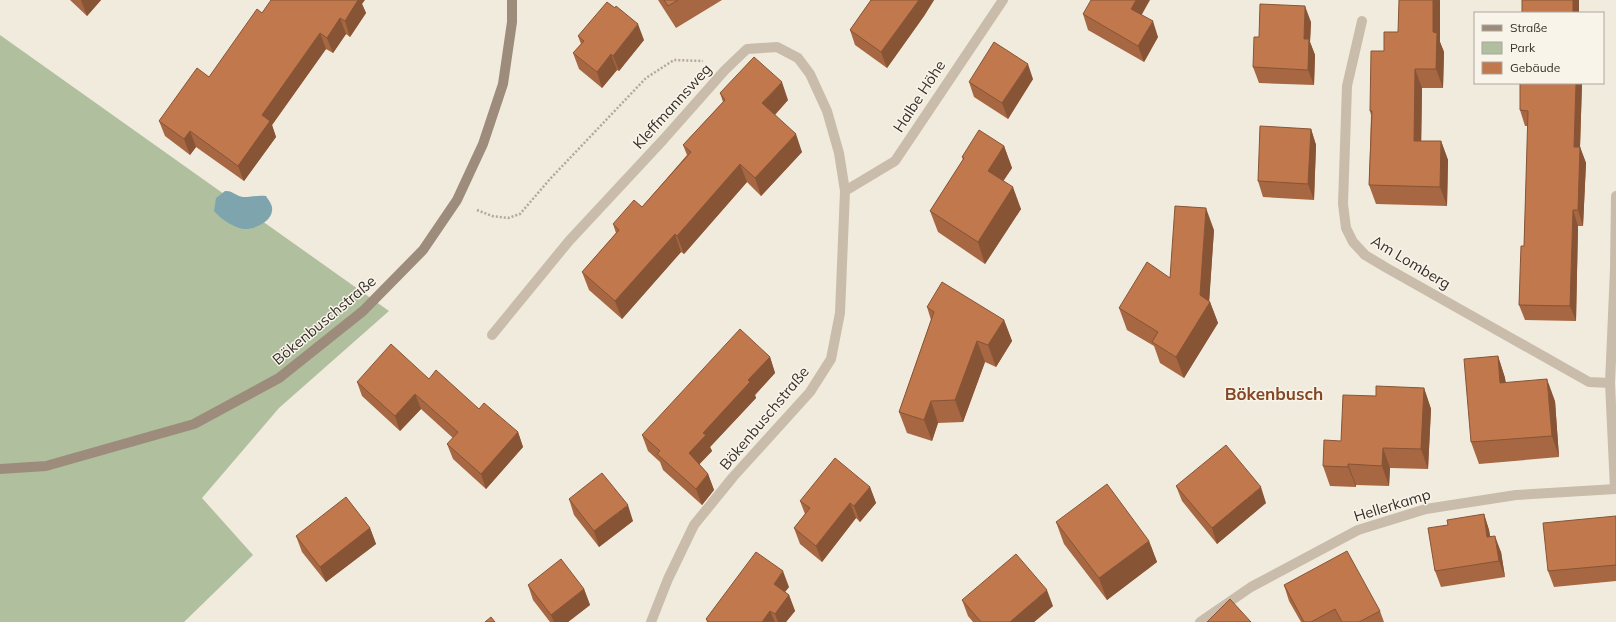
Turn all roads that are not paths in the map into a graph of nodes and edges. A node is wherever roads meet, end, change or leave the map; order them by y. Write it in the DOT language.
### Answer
graph roads {
  1 [pos="512,0"];
  2 [pos="1003,0"];
  3 [pos="1362,21"];
  4 [pos="845,191"];
  5 [pos="1616,196"];
  6 [pos="492,335"];
  7 [pos="1610,383"];
  8 [pos="0,469"];
  9 [pos="1615,489"];
  10 [pos="651,622"];
  11 [pos="1200,622"];
  1 -- 8 [label="main road, Bökenbuschstraße"];
  2 -- 4 [label="street, Halbe Höhe"];
  3 -- 7 [label="street, Am Lomberg"];
  4 -- 6 [label="street, Kleffmannsweg"];
  4 -- 10 [label="street, Bökenbuschstraße"];
  5 -- 7 [label="street"];
  7 -- 9 [label="street"];
  9 -- 11 [label="street, Hellerkamp"];
}
